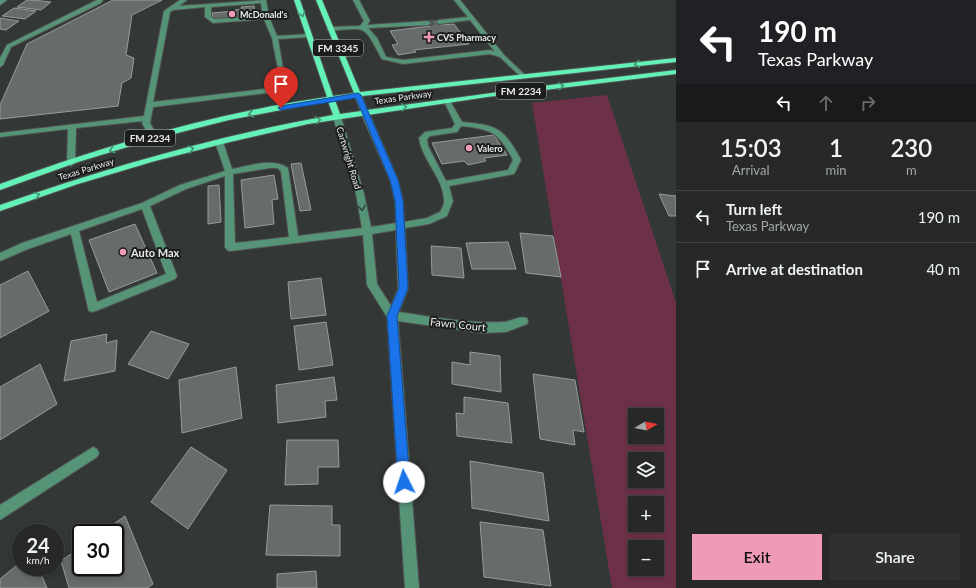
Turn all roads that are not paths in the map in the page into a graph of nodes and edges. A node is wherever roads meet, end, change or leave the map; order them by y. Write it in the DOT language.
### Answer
graph roads {
  1 [pos="4,0"];
  2 [pos="100,0"];
  3 [pos="184,0"];
  4 [pos="263,0"];
  5 [pos="297,0"];
  6 [pos="318,0"];
  7 [pos="356,0"];
  8 [pos="457,0"];
  9 [pos="0,3"];
  10 [pos="208,5"];
  11 [pos="170,8"];
  12 [pos="266,17"];
  13 [pos="472,18"];
  14 [pos="439,22"];
  15 [pos="428,23"];
  16 [pos="362,27"];
  17 [pos="330,29"];
  18 [pos="309,35"];
  19 [pos="275,38"];
  20 [pos="502,56"];
  21 [pos="676,60"];
  22 [pos="0,65"];
  23 [pos="676,72"];
  24 [pos="522,76"];
  25 [pos="358,95"];
  26 [pos="331,99"];
  27 [pos="447,101"];
  28 [pos="149,105"];
  29 [pos="365,112"];
  30 [pos="337,117"];
  31 [pos="147,118"];
  32 [pos="459,124"];
  33 [pos="72,126"];
  34 [pos="0,135"];
  35 [pos="154,137"];
  36 [pos="219,142"];
  37 [pos="71,163"];
  38 [pos="229,172"];
  39 [pos="445,184"];
  40 [pos="0,187"];
  41 [pos="144,205"];
  42 [pos="0,208"];
  43 [pos="400,225"];
  44 [pos="74,229"];
  45 [pos="367,231"];
  46 [pos="294,240"];
  47 [pos="0,257"];
  48 [pos="392,316"];
  49 [pos="523,321"];
  50 [pos="93,453"];
  51 [pos="0,513"];
  52 [pos="412,588"];
  1 -- 9 [label="street"];
  2 -- 22 [label="street"];
  3 -- 11 [label="street"];
  4 -- 10 [label="street"];
  4 -- 12 [label="street"];
  5 -- 18 [label="main road, Cartwright Road / FM 3345, one-way"];
  6 -- 17 [label="main road, Cartwright Road / FM 3345"];
  7 -- 16 [label="street"];
  8 -- 13 [label="street"];
  10 -- 11 [label="street"];
  10 -- 12 [label="street"];
  11 -- 28 [label="street"];
  12 -- 19 [label="street"];
  13 -- 14 [label="street"];
  13 -- 20 [label="street"];
  15 -- 16 [label="street"];
  16 -- 17 [label="street"];
  16 -- 20 [label="street"];
  17 -- 25 [label="main road, Cartwright Road / FM 3345"];
  18 -- 19 [label="street"];
  18 -- 26 [label="main road, Cartwright Road / FM 3345"];
  19 -- 28 [label="street"];
  20 -- 24 [label="street"];
  21 -- 24 [label="main road, Texas Parkway / FM 2234, one-way"];
  27 -- 23 [label="main road, Texas Parkway / FM 2234, one-way"];
  24 -- 25 [label="main road, Texas Parkway / FM 2234"];
  25 -- 26 [label="main road, Texas Parkway / FM 2234"];
  25 -- 29 [label="main road, Cartwright Road"];
  26 -- 30 [label="main road, Cartwright Road"];
  26 -- 35 [label="main road, Texas Parkway / FM 2234, one-way"];
  29 -- 27 [label="main road, Texas Parkway / FM 2234, one-way"];
  27 -- 32 [label="street"];
  28 -- 31 [label="street"];
  29 -- 30 [label="main road, Texas Parkway / FM 2234"];
  29 -- 43 [label="street, Cartwright Road"];
  36 -- 30 [label="main road, Texas Parkway / FM 2234, one-way"];
  30 -- 45 [label="street, Cartwright Road, one-way"];
  31 -- 33 [label="street"];
  31 -- 35 [label="street"];
  32 -- 39 [label="street"];
  32 -- 39 [label="street"];
  33 -- 34 [label="street"];
  33 -- 37 [label="street"];
  35 -- 37 [label="main road, Texas Parkway / FM 2234, one-way"];
  36 -- 38 [label="street"];
  42 -- 36 [label="main road, Texas Parkway / FM 2234, one-way"];
  37 -- 40 [label="main road, Texas Parkway / FM 2234"];
  38 -- 41 [label="street"];
  38 -- 46 [label="street"];
  38 -- 46 [label="street"];
  39 -- 43 [label="street"];
  41 -- 44 [label="street"];
  41 -- 44 [label="street"];
  43 -- 45 [label="street"];
  43 -- 48 [label="street, Cartwright Road"];
  44 -- 47 [label="street"];
  45 -- 46 [label="street"];
  45 -- 48 [label="street, Cartwright Road"];
  48 -- 49 [label="street, Fawn Court"];
  48 -- 52 [label="street, Cartwright Road"];
  50 -- 51 [label="street"];
}
